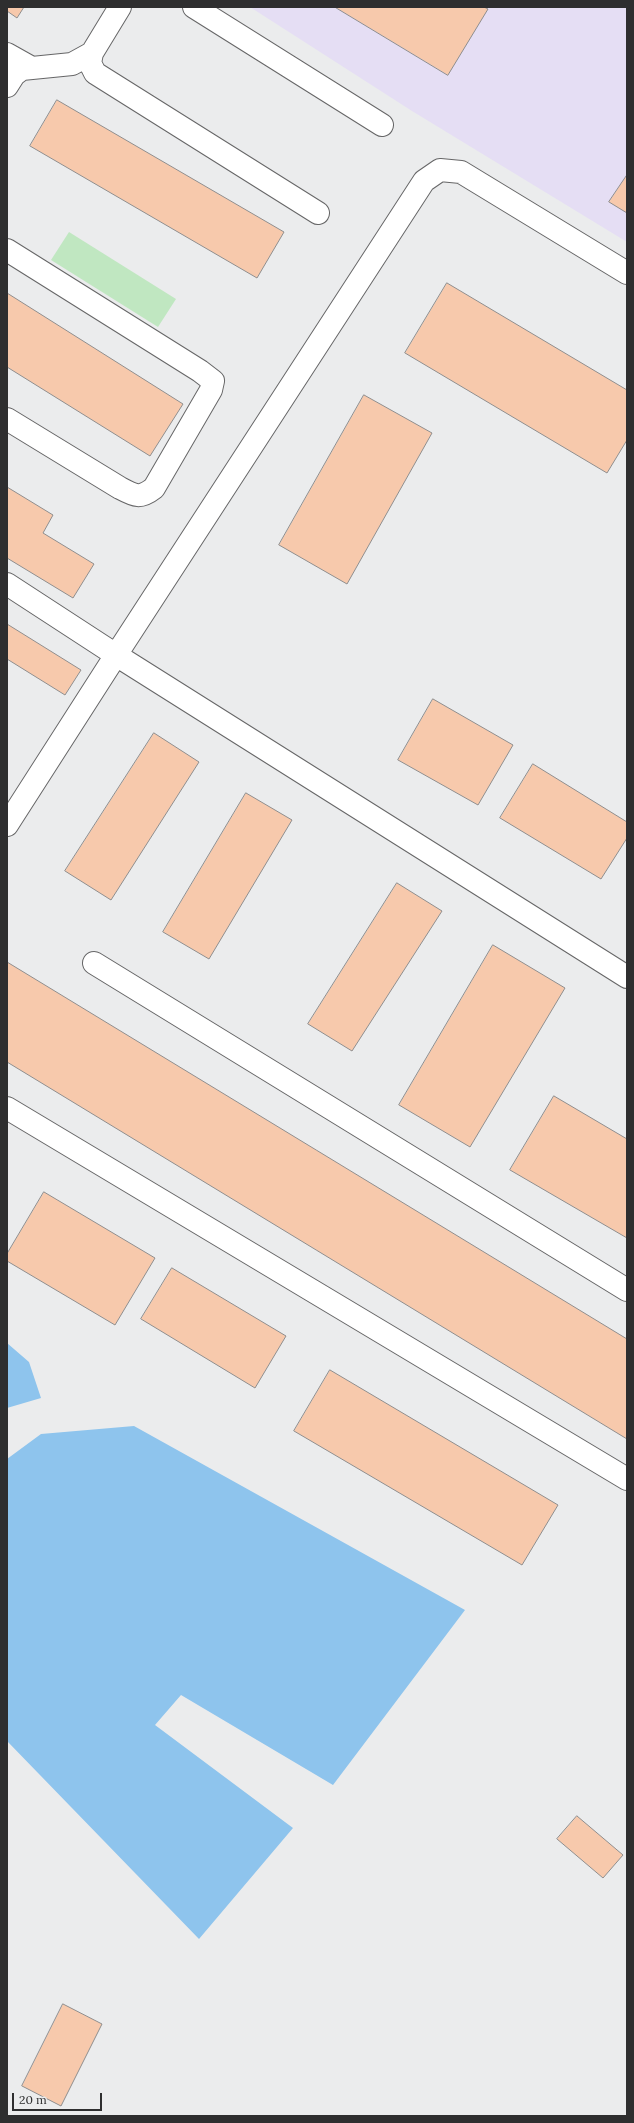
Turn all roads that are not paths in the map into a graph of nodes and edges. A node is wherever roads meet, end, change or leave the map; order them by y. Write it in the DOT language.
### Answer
graph roads {
  1 [pos="120,7"];
  2 [pos="194,7"];
  3 [pos="92,53"];
  4 [pos="7,54"];
  5 [pos="32,68"];
  6 [pos="7,86"];
  7 [pos="382,125"];
  8 [pos="318,213"];
  9 [pos="7,250"];
  10 [pos="627,273"];
  11 [pos="7,419"];
  12 [pos="7,584"];
  13 [pos="116,654"];
  14 [pos="7,825"];
  15 [pos="94,963"];
  16 [pos="627,977"];
  17 [pos="7,1108"];
  18 [pos="627,1290"];
  19 [pos="627,1479"];
  1 -- 3 [label="lane"];
  2 -- 7 [label="lane"];
  3 -- 5 [label="lane"];
  3 -- 8 [label="lane"];
  4 -- 5 [label="lane"];
  5 -- 6 [label="lane"];
  9 -- 11 [label="lane"];
  10 -- 13 [label="lane"];
  12 -- 13 [label="lane"];
  13 -- 14 [label="lane"];
  13 -- 16 [label="lane"];
  15 -- 18 [label="lane"];
  17 -- 19 [label="lane"];
}
